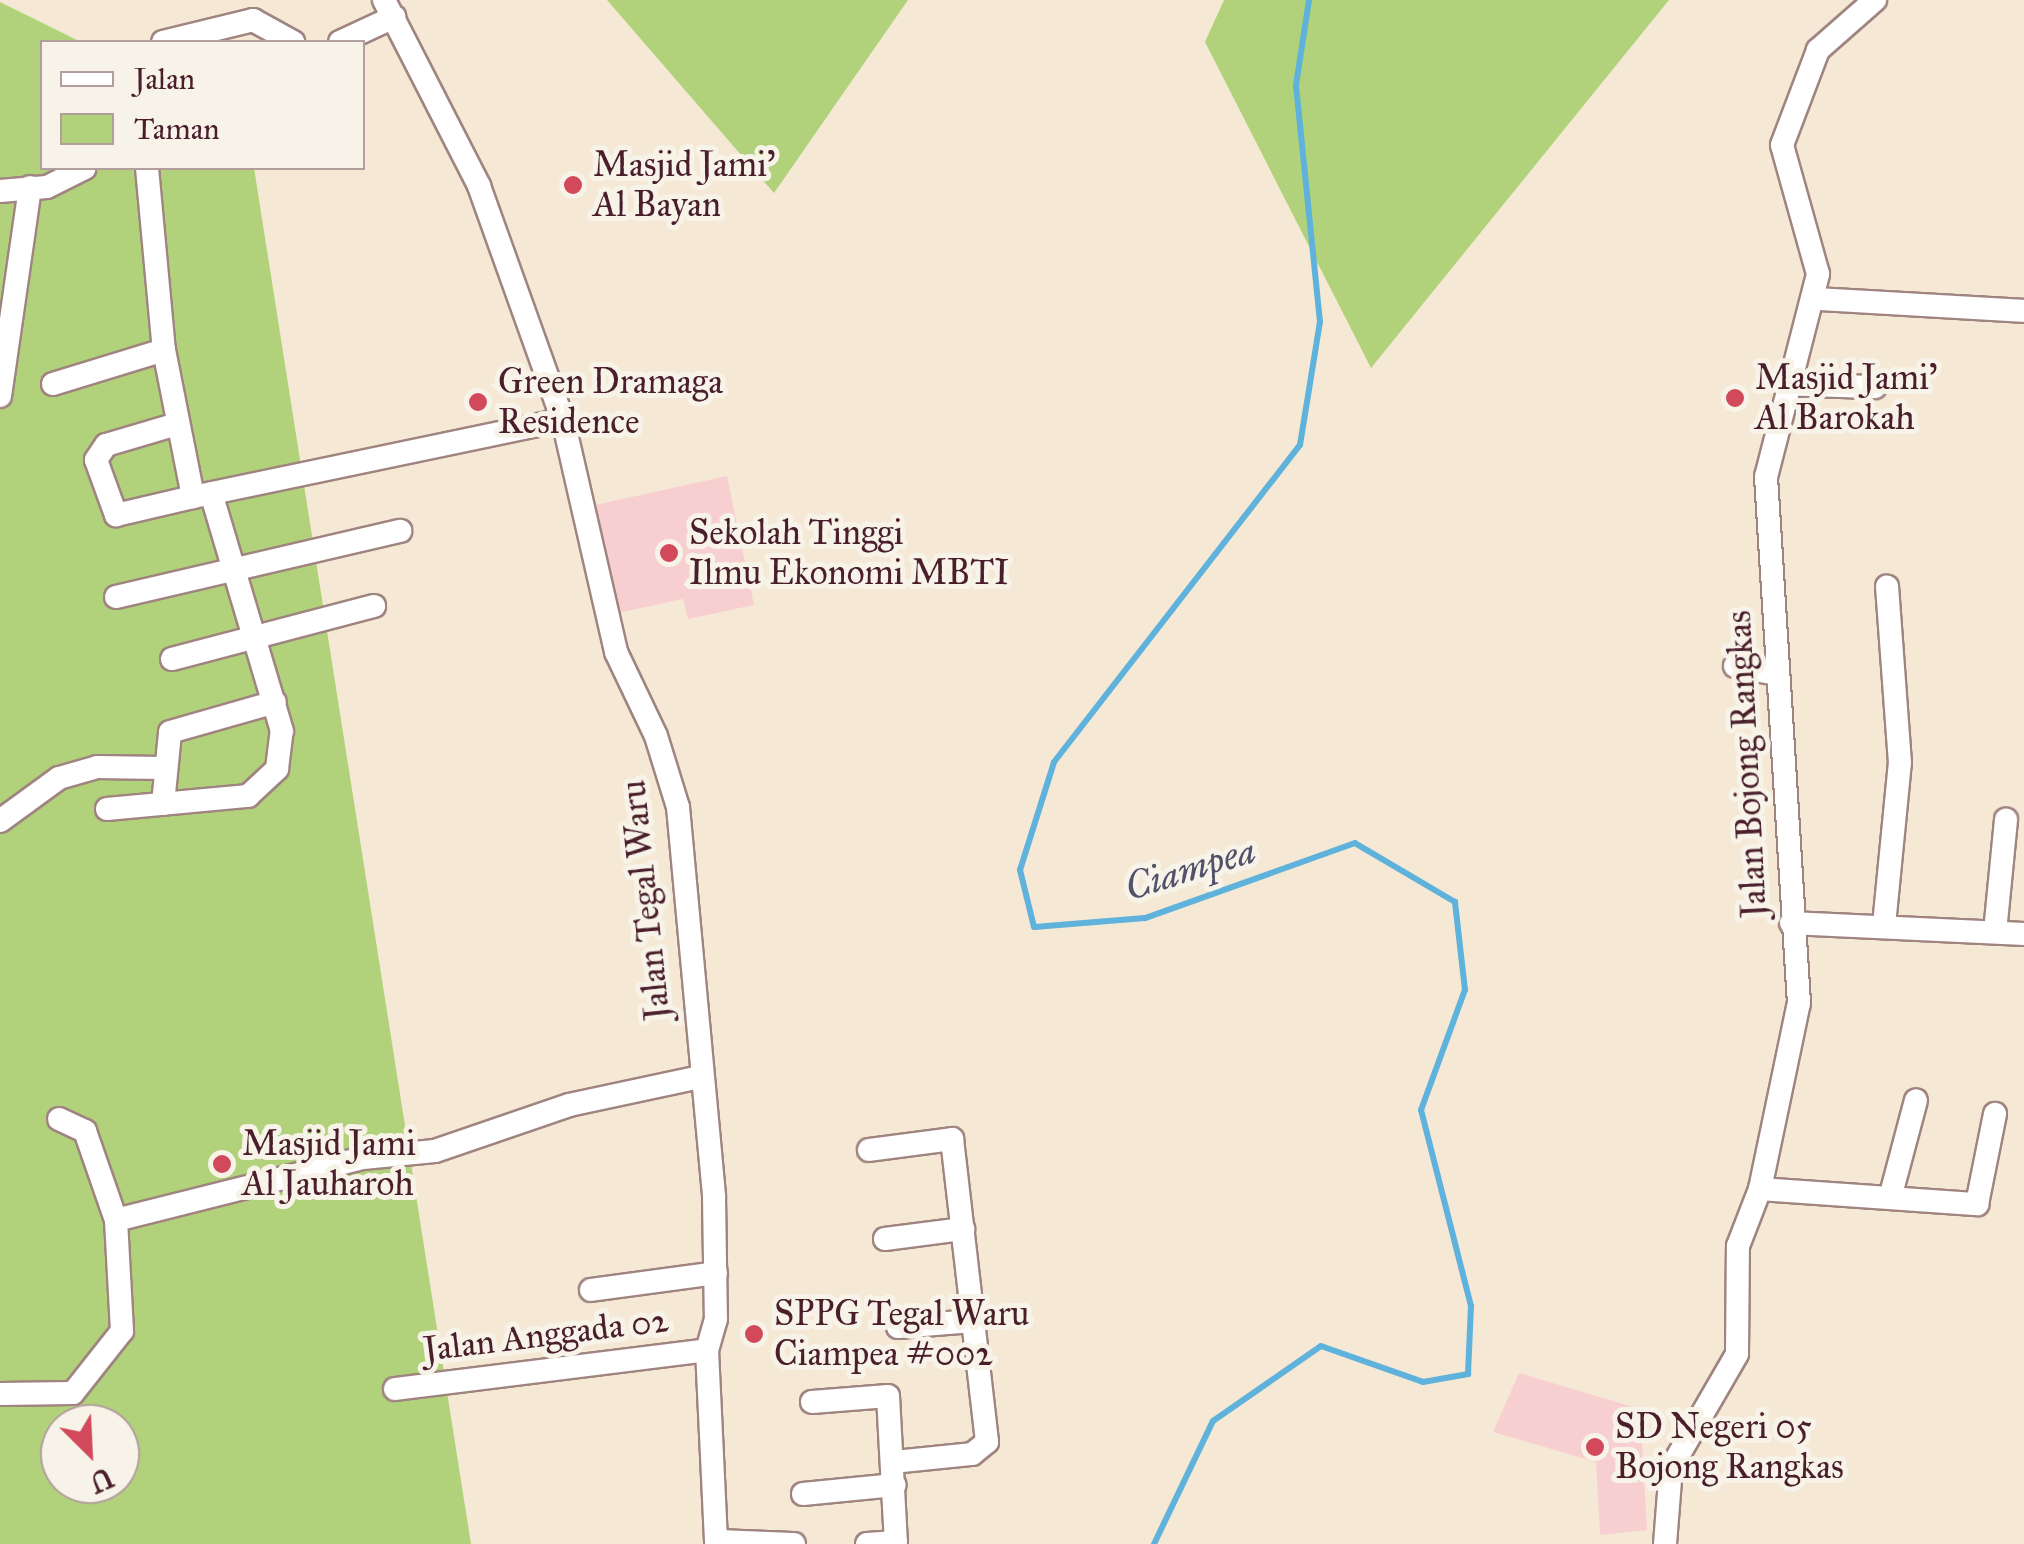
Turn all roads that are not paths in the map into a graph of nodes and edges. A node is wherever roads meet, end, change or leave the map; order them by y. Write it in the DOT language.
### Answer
graph roads {
  1 [pos="1835,0"];
  2 [pos="1876,0"];
  3 [pos="389,8"];
  4 [pos="1832,32"];
  5 [pos="171,40"];
  6 [pos="289,40"];
  7 [pos="343,40"];
  8 [pos="78,170"];
  9 [pos="148,170"];
  10 [pos="30,187"];
  11 [pos="0,191"];
  12 [pos="1818,299"];
  13 [pos="2024,312"];
  14 [pos="164,350"];
  15 [pos="4,360"];
  16 [pos="53,384"];
  17 [pos="1784,384"];
  18 [pos="1875,387"];
  19 [pos="0,396"];
  20 [pos="563,420"];
  21 [pos="177,424"];
  22 [pos="202,495"];
  23 [pos="400,531"];
  24 [pos="235,568"];
  25 [pos="1886,586"];
  26 [pos="116,596"];
  27 [pos="374,606"];
  28 [pos="258,637"];
  29 [pos="172,660"];
  30 [pos="1735,666"];
  31 [pos="1777,674"];
  32 [pos="274,702"];
  33 [pos="162,768"];
  34 [pos="163,804"];
  35 [pos="106,809"];
  36 [pos="0,820"];
  37 [pos="2006,820"];
  38 [pos="1791,923"];
  39 [pos="1884,925"];
  40 [pos="1994,932"];
  41 [pos="2024,934"];
  42 [pos="700,1077"];
  43 [pos="1916,1100"];
  44 [pos="1996,1114"];
  45 [pos="59,1119"];
  46 [pos="868,1150"];
  47 [pos="1760,1189"];
  48 [pos="1890,1198"];
  49 [pos="116,1220"];
  50 [pos="962,1229"];
  51 [pos="885,1238"];
  52 [pos="716,1273"];
  53 [pos="591,1290"];
  54 [pos="973,1321"];
  55 [pos="898,1327"];
  56 [pos="707,1350"];
  57 [pos="395,1390"];
  58 [pos="0,1394"];
  59 [pos="812,1402"];
  60 [pos="894,1474"];
  61 [pos="803,1494"];
  62 [pos="716,1543"];
  63 [pos="896,1543"];
  64 [pos="794,1544"];
  65 [pos="867,1544"];
  66 [pos="1665,1544"];
  1 -- 4 [label="street"];
  2 -- 4 [label="street"];
  3 -- 7 [label="street"];
  3 -- 20 [label="street, Jalan Tegal Waru"];
  4 -- 12 [label="street"];
  5 -- 6 [label="street"];
  8 -- 10 [label="street"];
  9 -- 14 [label="street"];
  10 -- 11 [label="street"];
  10 -- 15 [label="street"];
  12 -- 13 [label="street"];
  12 -- 17 [label="street, Jalan Bojong Rangkas"];
  14 -- 16 [label="street"];
  14 -- 21 [label="street"];
  15 -- 19 [label="street"];
  17 -- 18 [label="street"];
  17 -- 31 [label="street, Jalan Bojong Rangkas"];
  20 -- 22 [label="street"];
  20 -- 42 [label="street, Jalan Tegal Waru"];
  21 -- 22 [label="street"];
  21 -- 22 [label="street"];
  22 -- 24 [label="street"];
  23 -- 24 [label="street"];
  24 -- 26 [label="street"];
  24 -- 28 [label="street"];
  25 -- 39 [label="street"];
  27 -- 28 [label="street"];
  28 -- 29 [label="street"];
  28 -- 32 [label="street"];
  30 -- 31 [label="street"];
  31 -- 38 [label="street, Jalan Bojong Rangkas"];
  32 -- 33 [label="street"];
  32 -- 34 [label="street"];
  33 -- 34 [label="street"];
  33 -- 36 [label="street"];
  34 -- 35 [label="street"];
  37 -- 40 [label="street"];
  38 -- 39 [label="street"];
  38 -- 47 [label="street, Jalan Bojong Rangkas"];
  39 -- 40 [label="street"];
  40 -- 41 [label="street"];
  42 -- 49 [label="street"];
  42 -- 52 [label="street, Jalan Tegal Waru"];
  43 -- 48 [label="street"];
  44 -- 48 [label="street"];
  45 -- 49 [label="street"];
  46 -- 50 [label="street"];
  47 -- 48 [label="street"];
  47 -- 66 [label="street, Jalan Bojong Rangkas"];
  49 -- 58 [label="street"];
  50 -- 51 [label="street"];
  50 -- 54 [label="street"];
  52 -- 53 [label="street"];
  52 -- 56 [label="street, Jalan Tegal Waru"];
  54 -- 55 [label="street"];
  54 -- 60 [label="street"];
  56 -- 57 [label="street, Jalan Anggada 02"];
  56 -- 62 [label="street, Jalan Tegal Waru"];
  59 -- 60 [label="street"];
  60 -- 61 [label="street"];
  60 -- 63 [label="street"];
  62 -- 64 [label="street"];
  63 -- 65 [label="street"];
}
